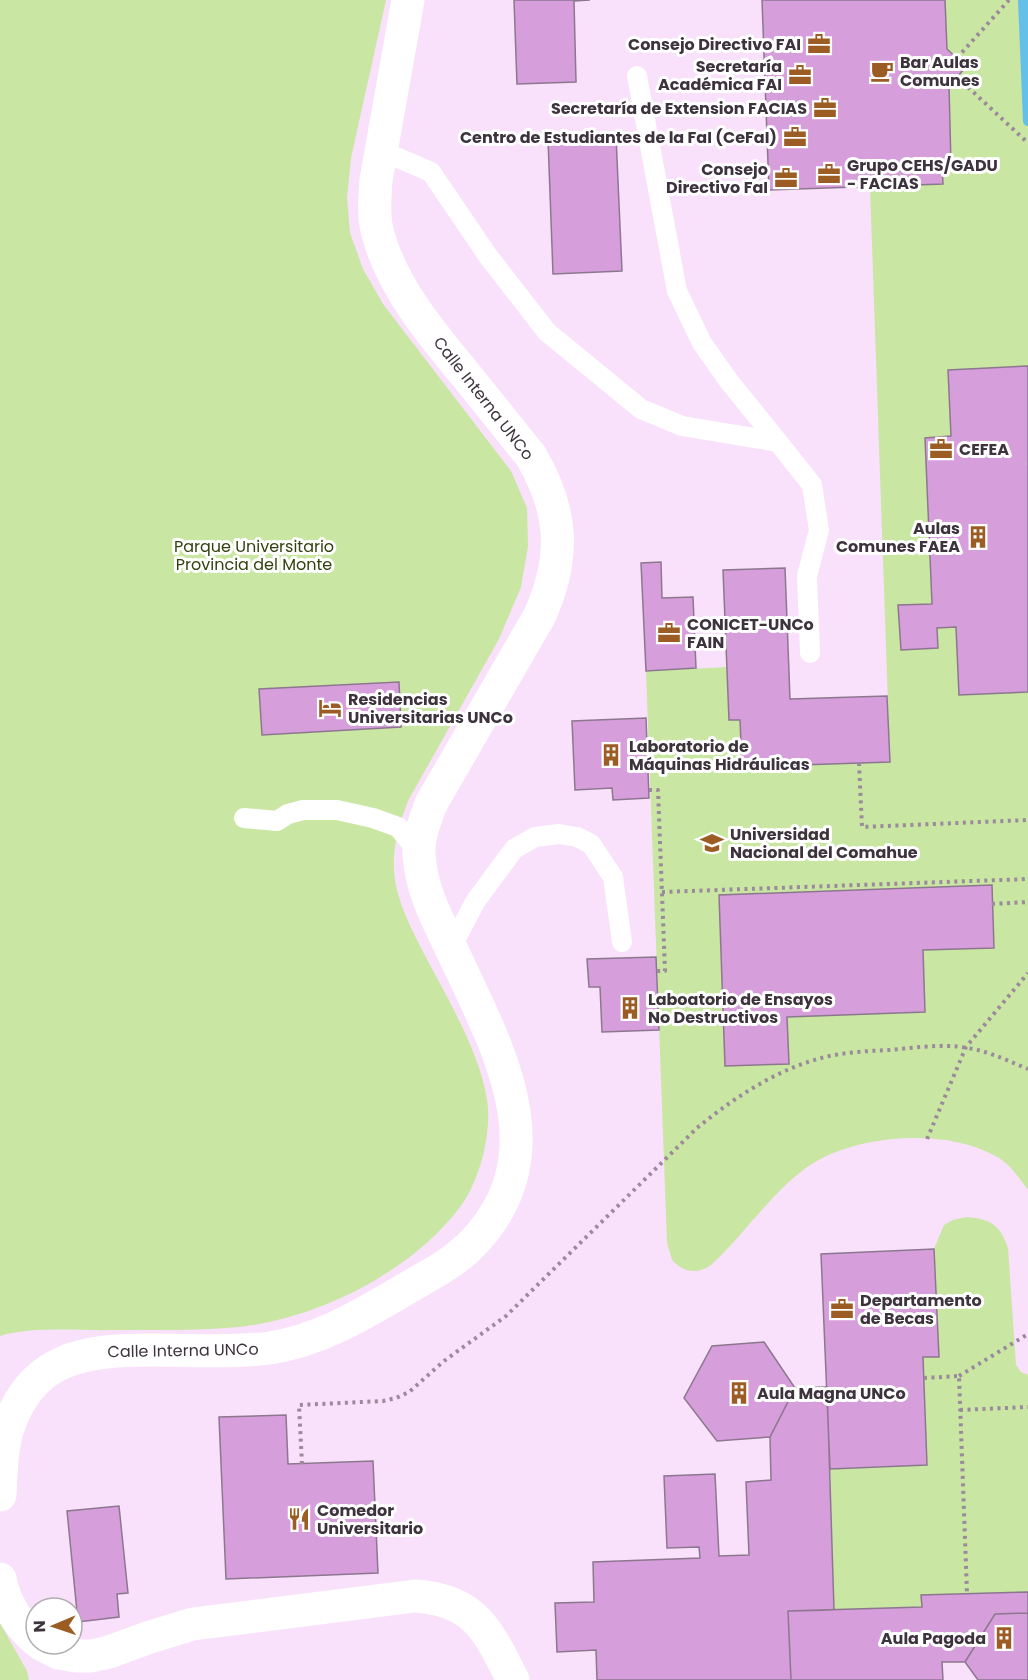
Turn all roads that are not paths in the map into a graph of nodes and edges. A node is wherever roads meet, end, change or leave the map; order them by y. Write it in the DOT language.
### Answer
graph roads {
  1 [pos="408,0"];
  2 [pos="637,76"];
  3 [pos="382,151"];
  4 [pos="778,442"];
  5 [pos="810,653"];
  6 [pos="244,818"];
  7 [pos="419,853"];
  8 [pos="622,942"];
  9 [pos="451,948"];
  10 [pos="0,1495"];
  11 [pos="0,1579"];
  12 [pos="24,1626"];
  13 [pos="84,1656"];
  14 [pos="513,1680"];
  1 -- 3 [label="street, Calle Interna UNCo"];
  2 -- 4 [label="lane"];
  3 -- 4 [label="lane"];
  3 -- 7 [label="street, Calle Interna UNCo"];
  4 -- 5 [label="lane"];
  6 -- 7 [label="lane"];
  7 -- 9 [label="street, Calle Interna UNCo"];
  8 -- 9 [label="lane"];
  9 -- 10 [label="street, Calle Interna UNCo"];
  11 -- 12 [label="street"];
  13 -- 14 [label="street"];
}
